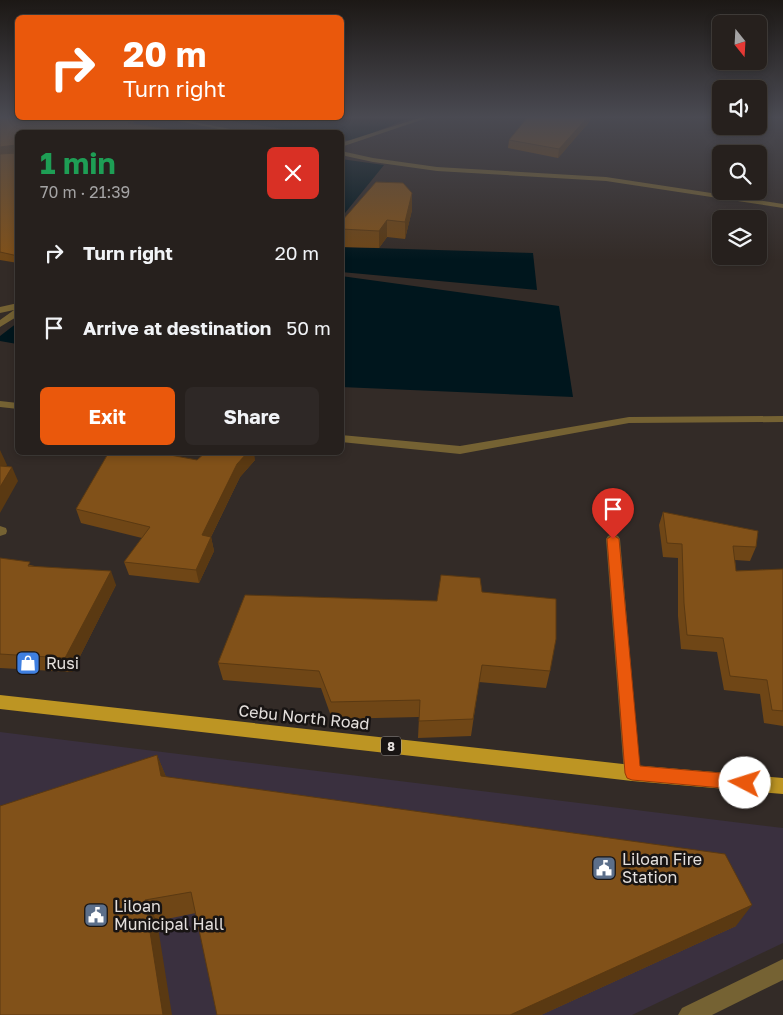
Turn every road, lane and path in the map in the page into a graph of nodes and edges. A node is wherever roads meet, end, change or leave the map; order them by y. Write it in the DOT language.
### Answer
graph roads {
  1 [pos="404,165"];
  2 [pos="783,206"];
  3 [pos="15,307"];
  4 [pos="0,310"];
  5 [pos="15,313"];
  6 [pos="0,324"];
  7 [pos="0,404"];
  8 [pos="15,406"];
  9 [pos="783,419"];
  10 [pos="344,438"];
  11 [pos="613,539"];
  12 [pos="0,702"];
  13 [pos="632,773"];
  14 [pos="783,786"];
  15 [pos="783,969"];
  16 [pos="689,1015"];
  1 -- 2 [label="street"];
  3 -- 4 [label="street"];
  5 -- 6 [label="street"];
  7 -- 8 [label="street"];
  9 -- 10 [label="street"];
  11 -- 13 [label="street"];
  12 -- 13 [label="main road, Cebu North Road / 8"];
  13 -- 14 [label="main road, Cebu North Road / 8"];
  15 -- 16 [label="street"];
}
